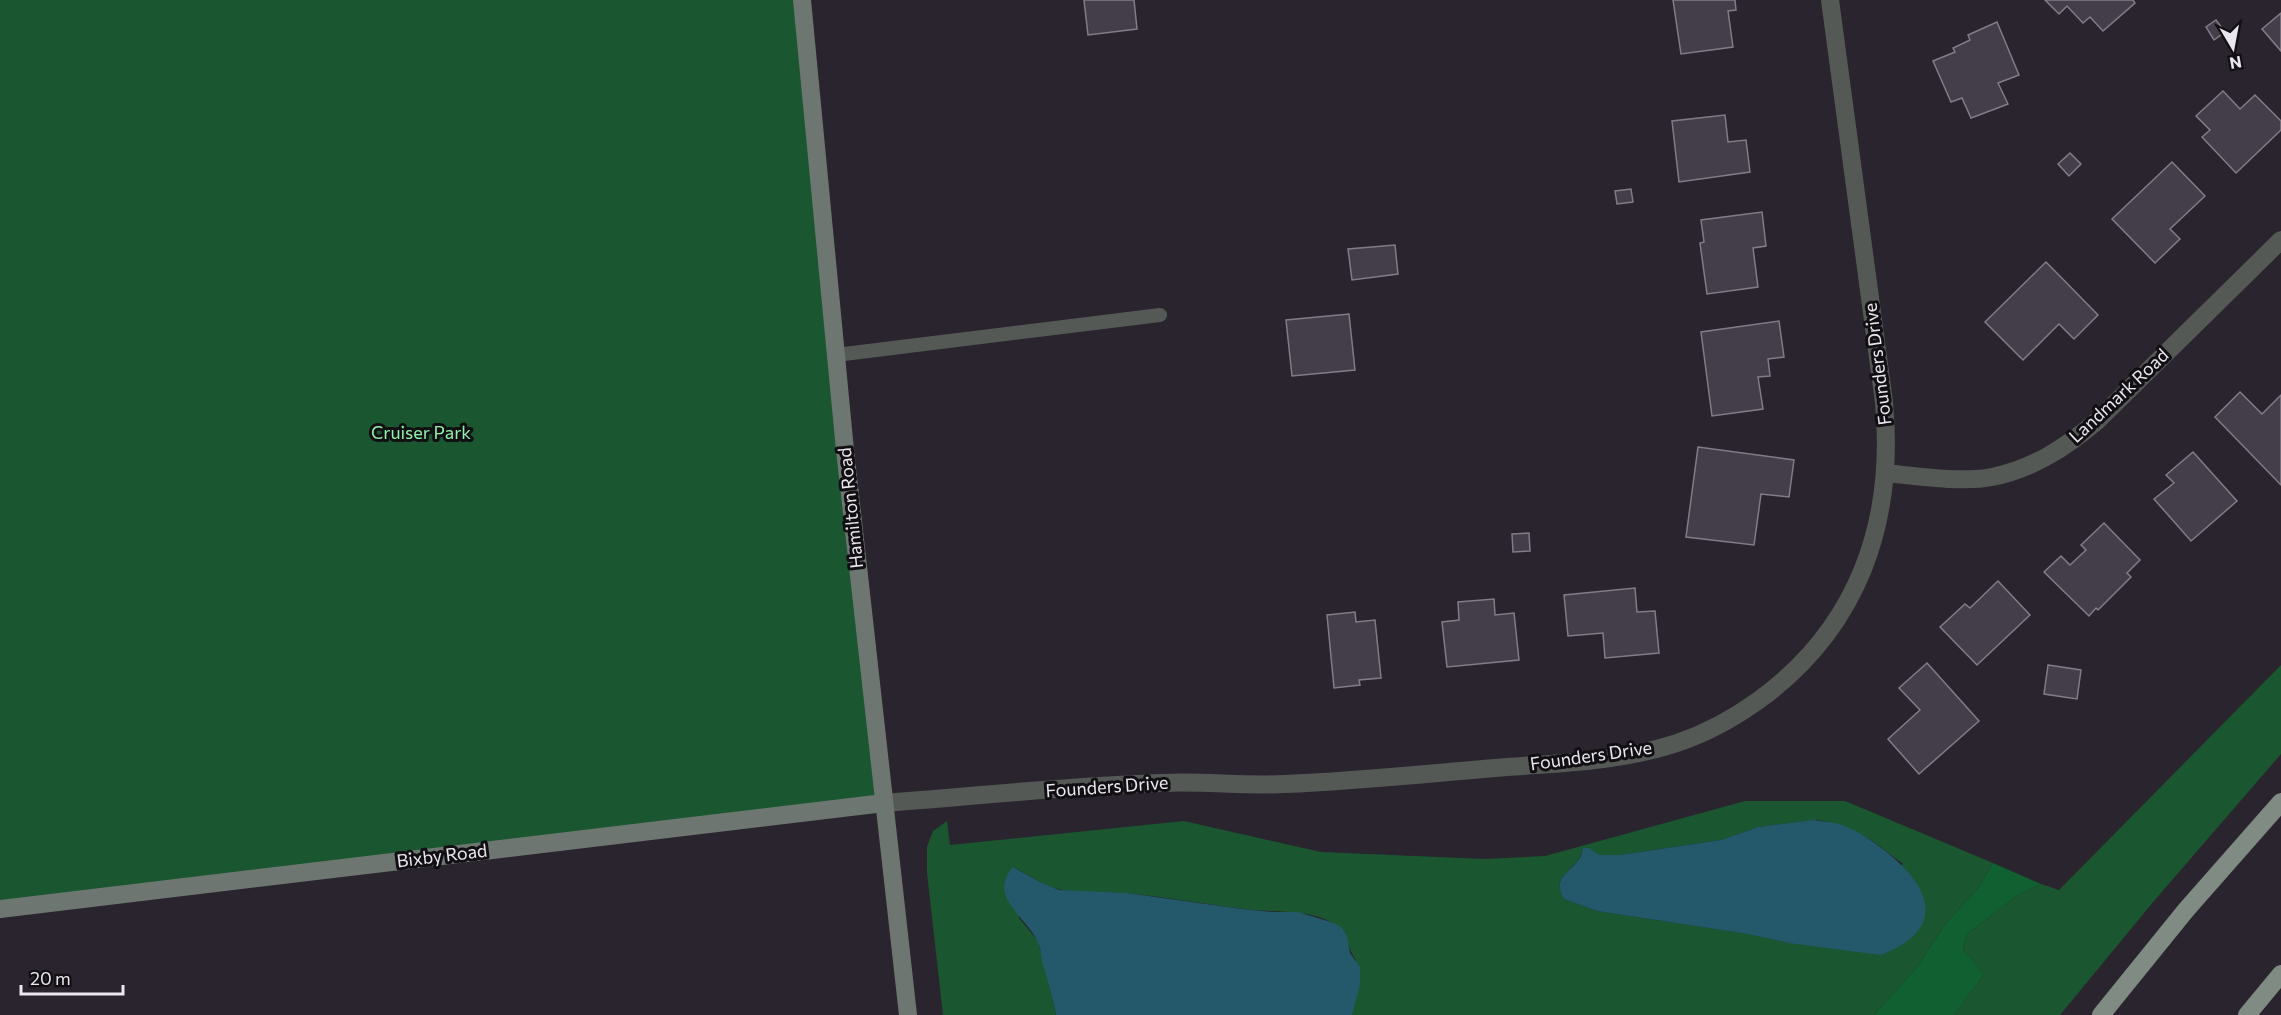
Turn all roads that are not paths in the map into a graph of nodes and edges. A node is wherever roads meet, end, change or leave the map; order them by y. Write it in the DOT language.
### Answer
graph roads {
  1 [pos="802,0"];
  2 [pos="1830,0"];
  3 [pos="2281,240"];
  4 [pos="1160,315"];
  5 [pos="836,355"];
  6 [pos="1886,473"];
  7 [pos="2281,802"];
  8 [pos="884,803"];
  9 [pos="0,909"];
  10 [pos="2281,974"];
  11 [pos="908,1015"];
  12 [pos="2101,1015"];
  13 [pos="2247,1015"];
  1 -- 5 [label="main road, Hamilton Road"];
  2 -- 6 [label="street, Founders Drive"];
  3 -- 6 [label="street, Landmark Road"];
  4 -- 5 [label="lane"];
  5 -- 8 [label="main road, Hamilton Road"];
  6 -- 8 [label="street, Founders Drive"];
  7 -- 12 [label="main road"];
  8 -- 9 [label="main road, Bixby Road"];
  8 -- 11 [label="main road, Hamilton Road"];
  10 -- 13 [label="main road"];
}
